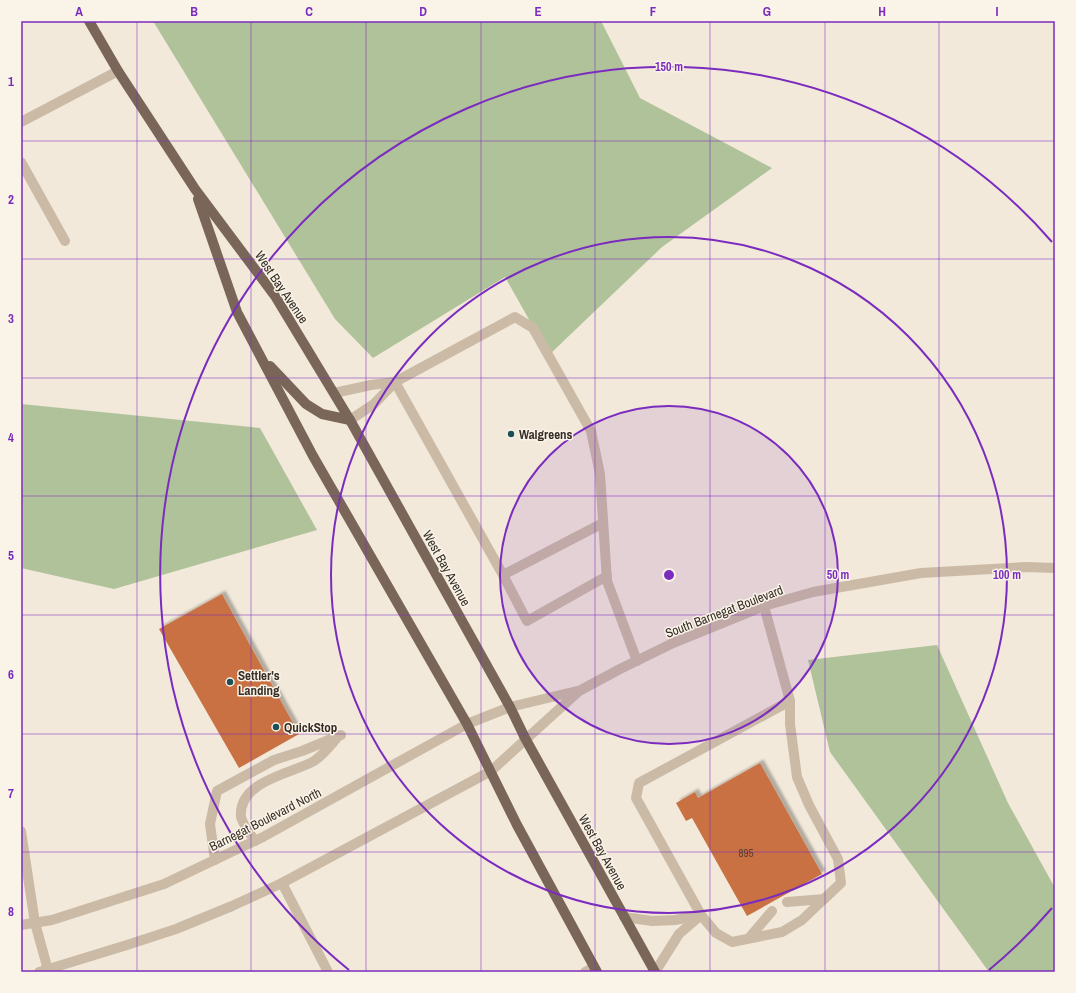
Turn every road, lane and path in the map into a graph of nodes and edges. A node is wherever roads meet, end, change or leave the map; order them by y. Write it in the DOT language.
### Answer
graph roads {
  1 [pos="89,21"];
  2 [pos="118,71"];
  3 [pos="21,122"];
  4 [pos="21,162"];
  5 [pos="195,189"];
  6 [pos="65,241"];
  7 [pos="260,356"];
  8 [pos="395,382"];
  9 [pos="334,393"];
  10 [pos="350,420"];
  11 [pos="604,522"];
  12 [pos="1055,568"];
  13 [pos="503,575"];
  14 [pos="607,576"];
  15 [pos="764,606"];
  16 [pos="637,660"];
  17 [pos="579,691"];
  18 [pos="790,701"];
  19 [pos="510,707"];
  20 [pos="467,724"];
  21 [pos="526,738"];
  22 [pos="491,771"];
  23 [pos="21,831"];
  24 [pos="255,841"];
  25 [pos="215,860"];
  26 [pos="282,883"];
  27 [pos="824,899"];
  28 [pos="788,902"];
  29 [pos="772,911"];
  30 [pos="701,915"];
  31 [pos="624,917"];
  32 [pos="35,923"];
  33 [pos="21,925"];
  34 [pos="749,938"];
  35 [pos="592,970"];
  36 [pos="44,971"];
  37 [pos="328,972"];
  38 [pos="655,972"];
  1 -- 2 [label="main road, West Bay Avenue"];
  2 -- 3 [label="street"];
  2 -- 5 [label="main road, West Bay Avenue"];
  4 -- 6 [label="street"];
  5 -- 7 [label="main road, West Bay Avenue"];
  5 -- 9 [label="main road, West Bay Avenue"];
  7 -- 10 [label="main road"];
  7 -- 20 [label="main road, West Bay Avenue"];
  8 -- 9 [label="street"];
  8 -- 10 [label="street"];
  8 -- 11 [label="street"];
  8 -- 13 [label="street"];
  9 -- 10 [label="main road, West Bay Avenue"];
  10 -- 19 [label="main road, West Bay Avenue"];
  11 -- 13 [label="street"];
  11 -- 14 [label="street"];
  12 -- 15 [label="street, South Barnegat Boulevard"];
  13 -- 14 [label="street"];
  14 -- 16 [label="street"];
  15 -- 16 [label="street, South Barnegat Boulevard"];
  15 -- 18 [label="street"];
  16 -- 17 [label="street, South Barnegat Boulevard"];
  17 -- 19 [label="street, South Barnegat Boulevard"];
  17 -- 21 [label="street, South Barnegat Boulevard"];
  18 -- 27 [label="street"];
  18 -- 30 [label="street"];
  19 -- 20 [label="street, Barnegat Boulevard North"];
  19 -- 21 [label="main road, West Bay Avenue"];
  20 -- 22 [label="main road, West Bay Avenue"];
  20 -- 24 [label="street, Barnegat Boulevard North"];
  21 -- 22 [label="street, South Barnegat Boulevard"];
  21 -- 31 [label="main road, West Bay Avenue"];
  22 -- 26 [label="street"];
  22 -- 35 [label="main road, West Bay Avenue"];
  23 -- 32 [label="street"];
  24 -- 25 [label="street, Barnegat Boulevard North"];
  24 -- 25 [label="street"];
  25 -- 32 [label="street, Barnegat Boulevard North"];
  26 -- 36 [label="street"];
  26 -- 37 [label="street"];
  27 -- 28 [label="street"];
  27 -- 34 [label="street"];
  29 -- 34 [label="street"];
  30 -- 31 [label="street"];
  30 -- 34 [label="street"];
  30 -- 38 [label="street"];
  31 -- 38 [label="main road, West Bay Avenue"];
  32 -- 33 [label="street, Barnegat Boulevard North"];
  32 -- 36 [label="street"];
}
